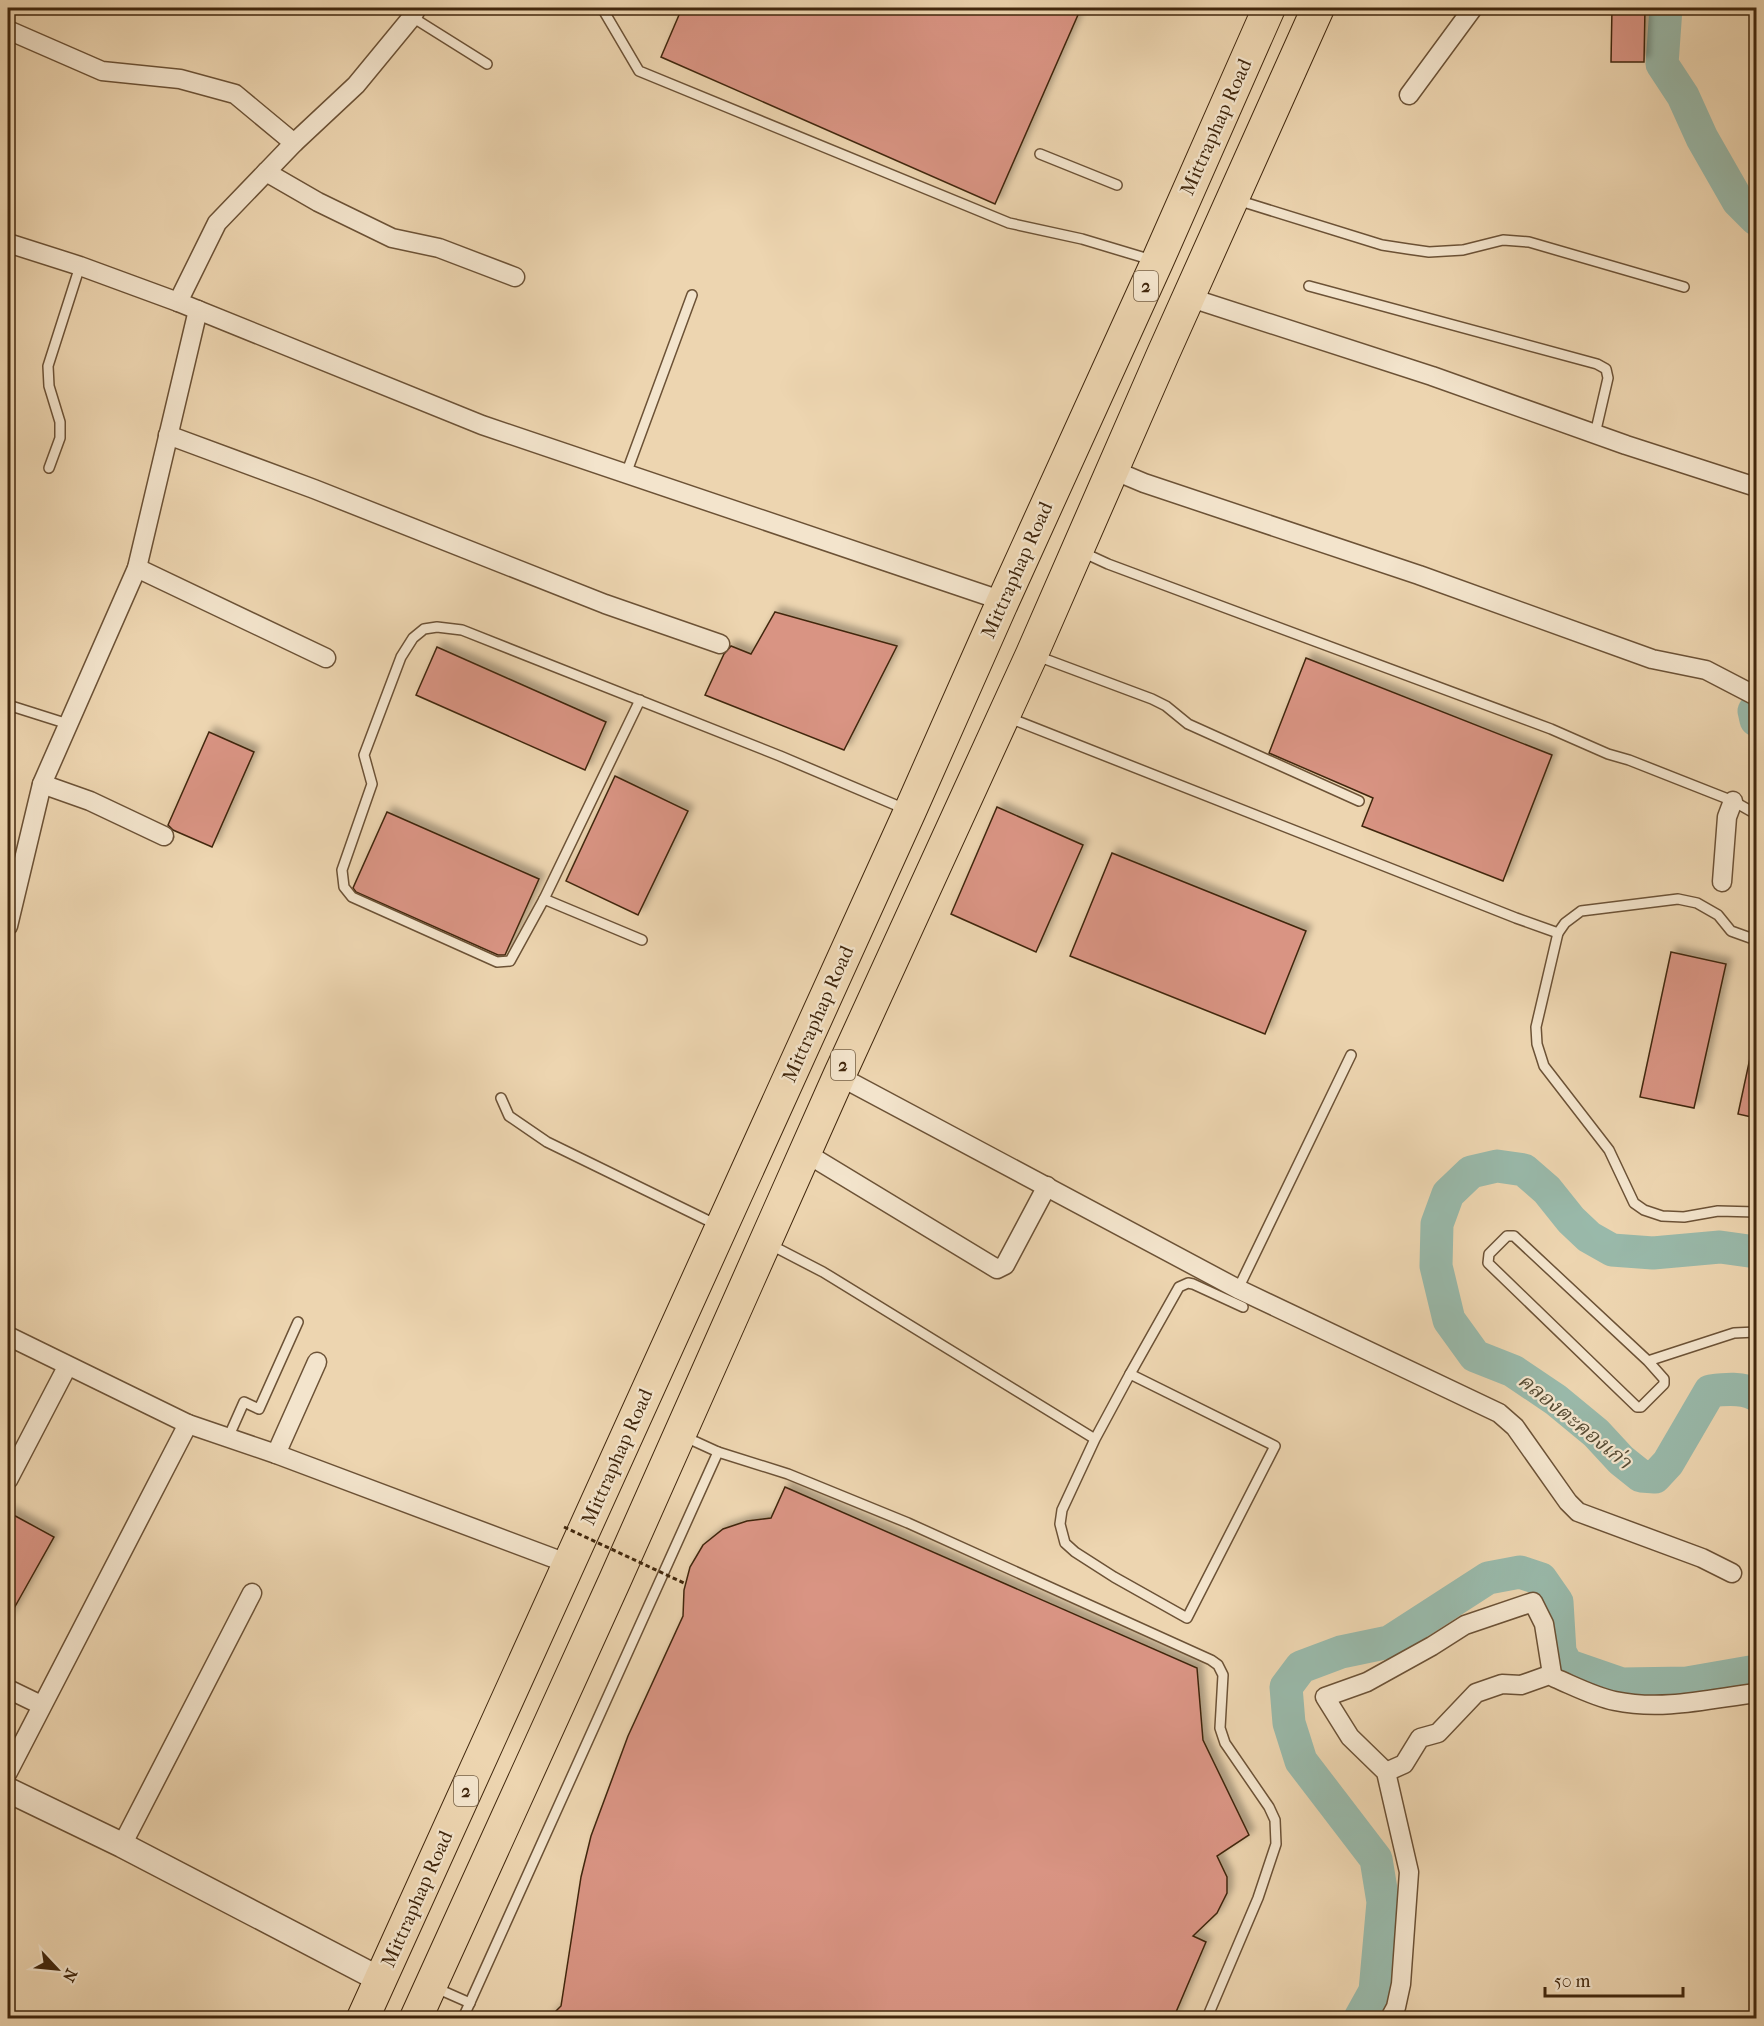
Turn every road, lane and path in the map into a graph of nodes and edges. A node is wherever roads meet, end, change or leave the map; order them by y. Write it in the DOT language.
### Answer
graph roads {
  1 [pos="602,8"];
  2 [pos="1269,8"];
  3 [pos="1318,8"];
  4 [pos="1473,8"];
  5 [pos="414,12"];
  6 [pos="8,30"];
  7 [pos="487,64"];
  8 [pos="1409,95"];
  9 [pos="294,143"];
  10 [pos="1040,154"];
  11 [pos="266,172"];
  12 [pos="1117,185"];
  13 [pos="1232,198"];
  14 [pos="8,243"];
  15 [pos="1157,262"];
  16 [pos="80,266"];
  17 [pos="515,277"];
  18 [pos="1309,286"];
  19 [pos="1684,287"];
  20 [pos="692,295"];
  21 [pos="1188,297"];
  22 [pos="178,302"];
  23 [pos="198,310"];
  24 [pos="1594,434"];
  25 [pos="168,435"];
  26 [pos="49,468"];
  27 [pos="1113,470"];
  28 [pos="626,474"];
  29 [pos="1756,487"];
  30 [pos="1077,550"];
  31 [pos="137,568"];
  32 [pos="1003,601"];
  33 [pos="1046,621"];
  34 [pos="720,644"];
  35 [pos="1032,654"];
  36 [pos="326,658"];
  37 [pos="1756,696"];
  38 [pos="640,700"];
  39 [pos="8,705"];
  40 [pos="1004,716"];
  41 [pos="68,724"];
  42 [pos="42,784"];
  43 [pos="1359,801"];
  44 [pos="1733,801"];
  45 [pos="910,811"];
  46 [pos="1756,814"];
  47 [pos="164,836"];
  48 [pos="1722,882"];
  49 [pos="544,899"];
  50 [pos="8,926"];
  51 [pos="1558,933"];
  52 [pos="642,940"];
  53 [pos="1756,940"];
  54 [pos="1350,1055"];
  55 [pos="839,1076"];
  56 [pos="501,1098"];
  57 [pos="804,1152"];
  58 [pos="1047,1186"];
  59 [pos="1756,1212"];
  60 [pos="722,1228"];
  61 [pos="764,1242"];
  62 [pos="1238,1289"];
  63 [pos="1244,1307"];
  64 [pos="298,1322"];
  65 [pos="1756,1332"];
  66 [pos="8,1336"];
  67 [pos="1648,1361"];
  68 [pos="316,1362"];
  69 [pos="67,1367"];
  70 [pos="1130,1374"];
  71 [pos="188,1424"];
  72 [pos="680,1434"];
  73 [pos="228,1438"];
  74 [pos="1095,1439"];
  75 [pos="718,1452"];
  76 [pos="276,1454"];
  77 [pos="8,1480"];
  78 [pos="564,1527"];
  79 [pos="569,1564"];
  80 [pos="1732,1573"];
  81 [pos="686,1584"];
  82 [pos="252,1593"];
  83 [pos="1552,1674"];
  84 [pos="8,1689"];
  85 [pos="1756,1693"];
  86 [pos="42,1705"];
  87 [pos="8,1772"];
  88 [pos="1386,1772"];
  89 [pos="8,1790"];
  90 [pos="122,1845"];
  91 [pos="381,1980"];
  92 [pos="431,1986"];
  93 [pos="470,2003"];
  94 [pos="363,2019"];
  95 [pos="416,2019"];
  96 [pos="463,2019"];
  97 [pos="1206,2019"];
  98 [pos="1390,2019"];
  1 -- 15 [label="lane"];
  2 -- 15 [label="highway, Mittraphap Road / 2"];
  3 -- 13 [label="highway, 2"];
  4 -- 8 [label="street"];
  5 -- 7 [label="lane"];
  5 -- 9 [label="street"];
  6 -- 9 [label="street"];
  9 -- 11 [label="street"];
  10 -- 12 [label="lane"];
  11 -- 17 [label="street"];
  11 -- 22 [label="street"];
  13 -- 19 [label="lane"];
  13 -- 21 [label="highway, 2"];
  14 -- 16 [label="street"];
  15 -- 32 [label="highway, Mittraphap Road / 2"];
  16 -- 22 [label="street"];
  16 -- 26 [label="lane"];
  18 -- 24 [label="lane"];
  20 -- 28 [label="lane"];
  21 -- 24 [label="street"];
  21 -- 27 [label="highway, 2"];
  22 -- 23 [label="street"];
  23 -- 25 [label="street"];
  23 -- 28 [label="street"];
  24 -- 29 [label="street"];
  25 -- 31 [label="street"];
  25 -- 34 [label="street"];
  27 -- 30 [label="highway, 2"];
  27 -- 37 [label="street"];
  28 -- 32 [label="street"];
  30 -- 33 [label="highway, 2"];
  30 -- 44 [label="lane"];
  31 -- 36 [label="street"];
  31 -- 41 [label="street"];
  32 -- 33 [label="highway"];
  32 -- 45 [label="highway, Mittraphap Road / 2"];
  33 -- 35 [label="highway, 2"];
  35 -- 40 [label="highway, 2"];
  35 -- 43 [label="lane"];
  38 -- 45 [label="lane"];
  38 -- 49 [label="lane"];
  38 -- 49 [label="lane"];
  39 -- 41 [label="lane"];
  40 -- 51 [label="lane"];
  40 -- 55 [label="highway, 2"];
  41 -- 42 [label="street"];
  42 -- 47 [label="street"];
  42 -- 50 [label="street"];
  44 -- 46 [label="lane"];
  44 -- 48 [label="street"];
  45 -- 60 [label="highway, Mittraphap Road / 2"];
  49 -- 52 [label="lane"];
  51 -- 53 [label="lane"];
  51 -- 59 [label="lane"];
  54 -- 62 [label="lane"];
  55 -- 57 [label="highway, 2"];
  55 -- 58 [label="street"];
  56 -- 60 [label="lane"];
  57 -- 58 [label="street"];
  57 -- 61 [label="highway, 2"];
  58 -- 62 [label="street"];
  60 -- 79 [label="highway, Mittraphap Road / 2"];
  61 -- 72 [label="highway, 2"];
  61 -- 74 [label="lane"];
  62 -- 80 [label="street"];
  63 -- 70 [label="lane"];
  64 -- 73 [label="lane"];
  65 -- 67 [label="lane"];
  66 -- 69 [label="street"];
  67 -- 67 [label="lane"];
  68 -- 76 [label="street"];
  69 -- 71 [label="street"];
  69 -- 77 [label="street"];
  70 -- 74 [label="lane"];
  70 -- 74 [label="lane"];
  71 -- 73 [label="street"];
  71 -- 86 [label="street"];
  72 -- 75 [label="lane"];
  72 -- 92 [label="highway, 2"];
  73 -- 76 [label="street"];
  75 -- 93 [label="lane"];
  75 -- 97 [label="lane"];
  76 -- 79 [label="street"];
  78 -- 81 [label="path, bridge"];
  79 -- 91 [label="highway, Mittraphap Road / 2"];
  82 -- 90 [label="street"];
  83 -- 85 [label="street"];
  83 -- 88 [label="street"];
  83 -- 88 [label="street"];
  84 -- 86 [label="street"];
  86 -- 87 [label="street"];
  88 -- 98 [label="street"];
  89 -- 90 [label="street"];
  90 -- 91 [label="street"];
  91 -- 94 [label="highway, Mittraphap Road / 2"];
  92 -- 93 [label="lane"];
  92 -- 95 [label="highway, 2"];
  93 -- 96 [label="lane"];
}
